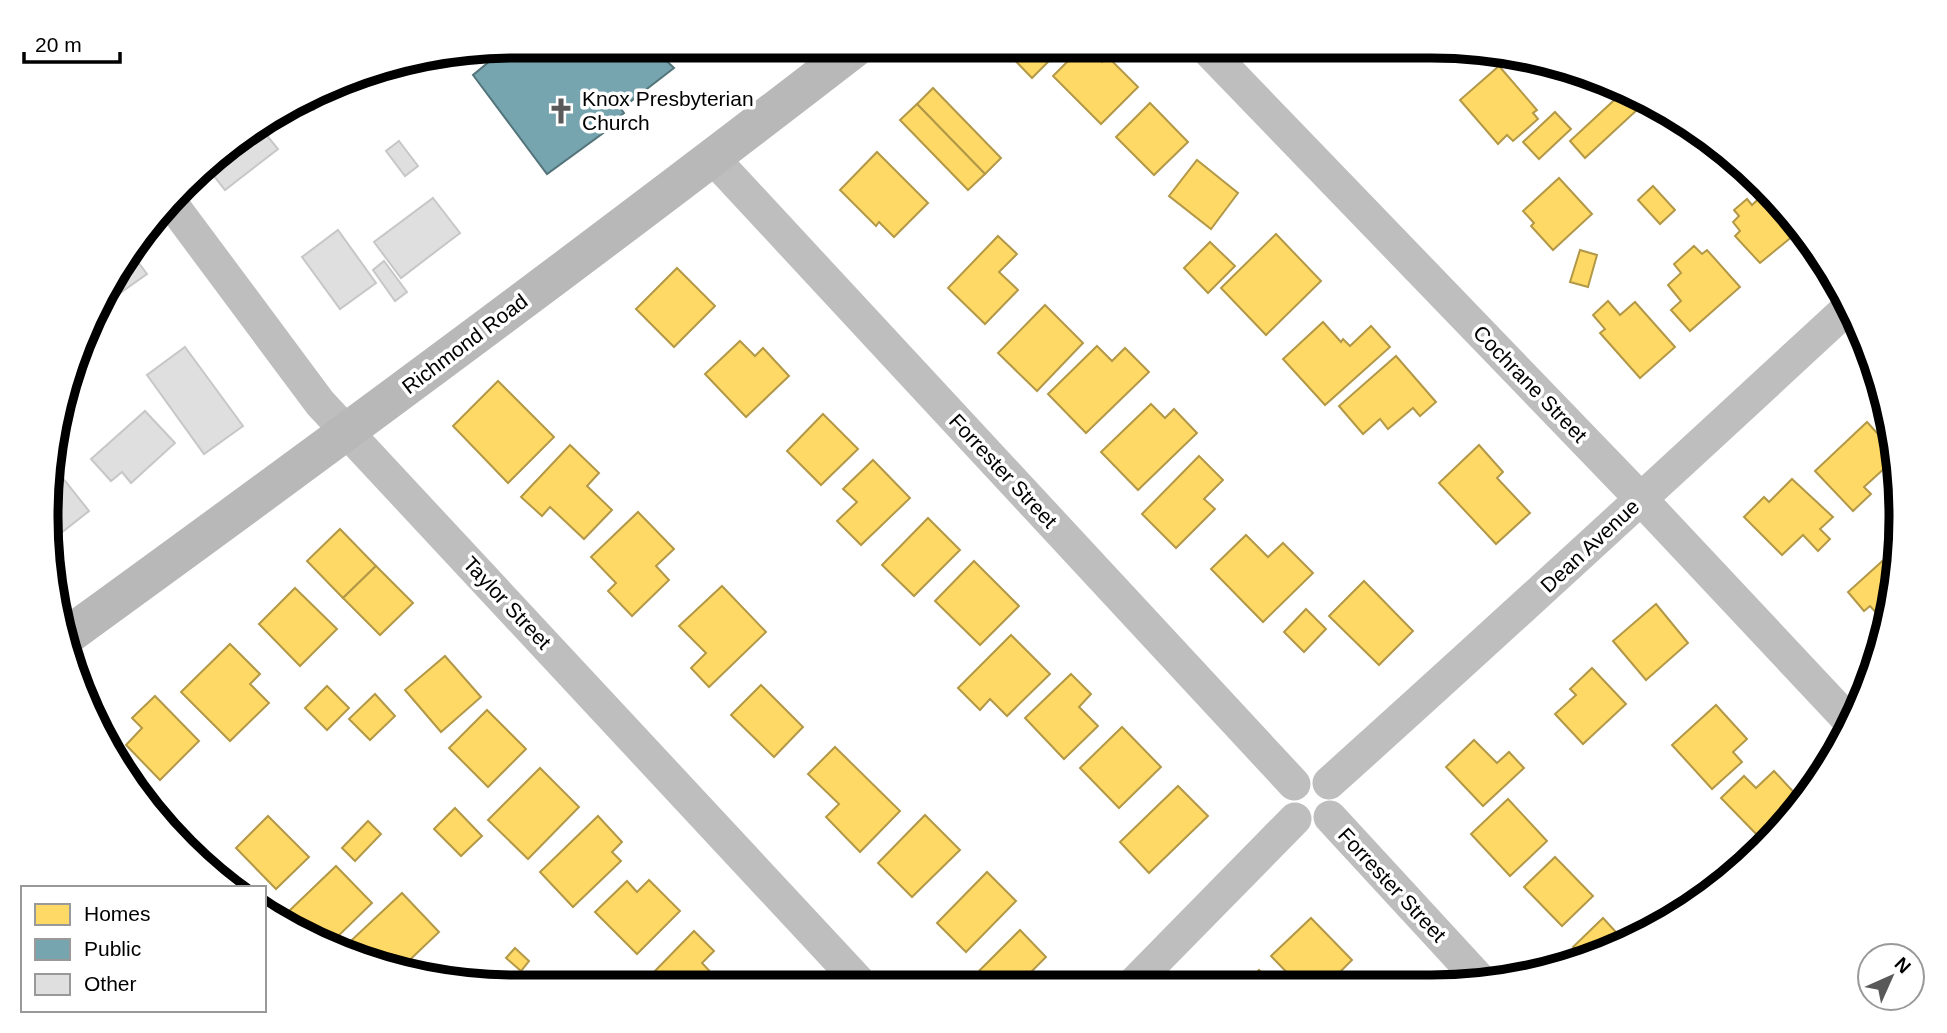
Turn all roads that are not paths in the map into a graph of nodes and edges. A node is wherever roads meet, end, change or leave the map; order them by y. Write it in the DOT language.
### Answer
graph roads {
  1 [pos="842,58"];
  2 [pos="1216,58"];
  3 [pos="712,157"];
  4 [pos="176,210"];
  5 [pos="1842,314"];
  6 [pos="348,432"];
  7 [pos="1640,498"];
  8 [pos="72,632"];
  9 [pos="1844,714"];
  10 [pos="1329,783"];
  11 [pos="1294,784"];
  12 [pos="1330,817"];
  13 [pos="1295,818"];
  14 [pos="1473,973"];
  15 [pos="853,975"];
  16 [pos="1142,975"];
  1 -- 3 [label="main road, Richmond Road"];
  2 -- 7 [label="street, Cochrane Street"];
  3 -- 6 [label="main road, Richmond Road"];
  3 -- 11 [label="street, Forrester Street"];
  4 -- 6 [label="street, Taylor Street"];
  5 -- 7 [label="street, Dean Avenue"];
  6 -- 8 [label="main road, Richmond Road"];
  6 -- 15 [label="street, Taylor Street"];
  7 -- 9 [label="street, Cochrane Street"];
  7 -- 10 [label="street, Dean Avenue"];
  10 -- 11 [label="street"];
  10 -- 12 [label="street"];
  11 -- 13 [label="street"];
  12 -- 13 [label="street"];
  12 -- 14 [label="street, Forrester Street"];
  13 -- 16 [label="street"];
}
